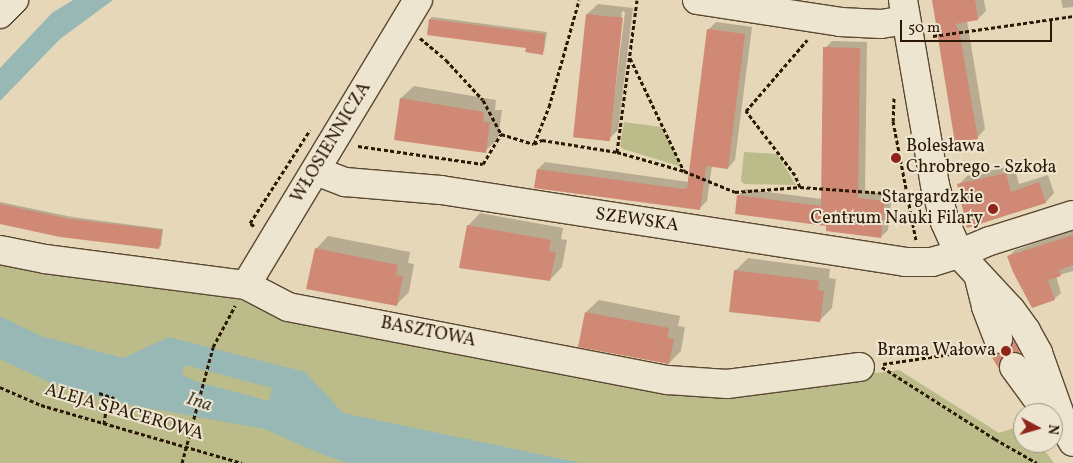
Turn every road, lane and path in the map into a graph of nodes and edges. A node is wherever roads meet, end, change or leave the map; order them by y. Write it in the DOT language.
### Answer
graph roads {
  1 [pos="14,0"];
  2 [pos="418,0"];
  3 [pos="579,0"];
  4 [pos="637,0"];
  5 [pos="697,0"];
  6 [pos="904,10"];
  7 [pos="0,14"];
  8 [pos="1073,16"];
  9 [pos="413,31"];
  10 [pos="812,34"];
  11 [pos="930,37"];
  12 [pos="629,57"];
  13 [pos="501,134"];
  14 [pos="534,144"];
  15 [pos="354,145"];
  16 [pos="617,152"];
  17 [pos="316,171"];
  18 [pos="684,171"];
  19 [pos="800,187"];
  20 [pos="916,195"];
  21 [pos="1073,214"];
  22 [pos="0,250"];
  23 [pos="958,254"];
  24 [pos="979,277"];
  25 [pos="246,285"];
  26 [pos="989,344"];
  27 [pos="1014,366"];
  28 [pos="860,367"];
  29 [pos="0,387"];
  30 [pos="100,393"];
  31 [pos="108,396"];
  32 [pos="114,398"];
  33 [pos="104,424"];
  34 [pos="1064,429"];
  35 [pos="186,445"];
  36 [pos="182,463"];
  37 [pos="242,463"];
  38 [pos="1037,463"];
  1 -- 7 [label="street"];
  2 -- 17 [label="street, WŁOSIENNICZA"];
  3 -- 14 [label="path"];
  4 -- 12 [label="path"];
  5 -- 6 [label="street"];
  6 -- 23 [label="street"];
  8 -- 11 [label="path"];
  9 -- 13 [label="path"];
  10 -- 19 [label="path"];
  12 -- 16 [label="path"];
  12 -- 18 [label="path"];
  13 -- 14 [label="path"];
  13 -- 15 [label="path"];
  14 -- 16 [label="path"];
  16 -- 18 [label="path"];
  17 -- 23 [label="street, SZEWSKA"];
  17 -- 25 [label="street, WŁOSIENNICZA"];
  18 -- 19 [label="path"];
  19 -- 20 [label="path"];
  21 -- 23 [label="street, SZEWSKA"];
  22 -- 25 [label="street, BASZTOWA"];
  23 -- 24 [label="street"];
  24 -- 26 [label="street"];
  24 -- 34 [label="street"];
  25 -- 28 [label="street, BASZTOWA"];
  25 -- 35 [label="path"];
  26 -- 38 [label="path"];
  27 -- 34 [label="street"];
  29 -- 33 [label="path, ALEJA SPACEROWA"];
  30 -- 31 [label="path"];
  31 -- 32 [label="path"];
  31 -- 33 [label="path"];
  33 -- 35 [label="path, ALEJA SPACEROWA"];
  35 -- 36 [label="path"];
  35 -- 37 [label="path, ALEJA SPACEROWA"];
}
